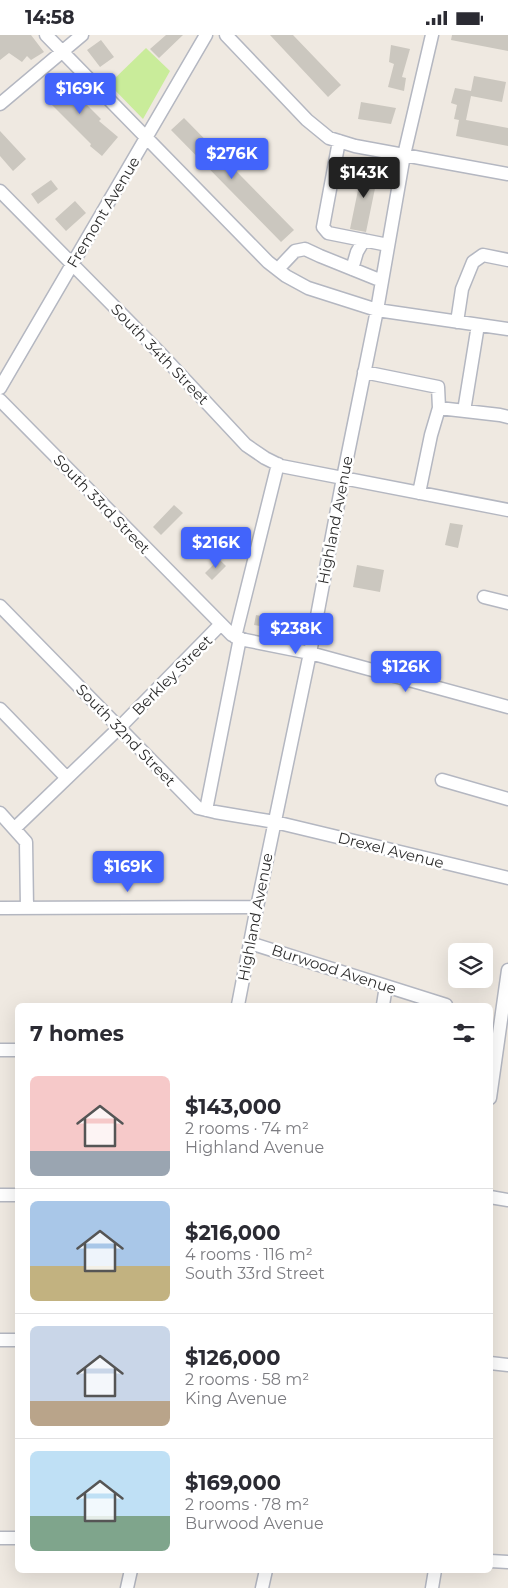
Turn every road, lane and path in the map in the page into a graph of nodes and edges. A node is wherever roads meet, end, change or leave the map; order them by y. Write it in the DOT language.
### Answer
graph roads {
  1 [pos="46,35"];
  2 [pos="82,35"];
  3 [pos="206,35"];
  4 [pos="226,35"];
  5 [pos="432,35"];
  6 [pos="63,52"];
  7 [pos="0,104"];
  8 [pos="146,138"];
  9 [pos="339,141"];
  10 [pos="404,155"];
  11 [pos="508,174"];
  12 [pos="0,191"];
  13 [pos="364,240"];
  14 [pos="388,245"];
  15 [pos="508,260"];
  16 [pos="72,264"];
  17 [pos="278,269"];
  18 [pos="352,269"];
  19 [pos="382,281"];
  20 [pos="376,310"];
  21 [pos="457,322"];
  22 [pos="478,325"];
  23 [pos="508,329"];
  24 [pos="364,372"];
  25 [pos="0,388"];
  26 [pos="0,400"];
  27 [pos="439,408"];
  28 [pos="464,411"];
  29 [pos="508,417"];
  30 [pos="278,464"];
  31 [pos="343,478"];
  32 [pos="419,493"];
  33 [pos="508,510"];
  34 [pos="484,597"];
  35 [pos="508,603"];
  36 [pos="0,606"];
  37 [pos="220,625"];
  38 [pos="238,637"];
  39 [pos="310,653"];
  40 [pos="508,707"];
  41 [pos="0,709"];
  42 [pos="120,727"];
  43 [pos="66,778"];
  44 [pos="442,780"];
  45 [pos="508,799"];
  46 [pos="206,810"];
  47 [pos="0,813"];
  48 [pos="275,822"];
  49 [pos="15,828"];
  50 [pos="508,878"];
  51 [pos="257,907"];
  52 [pos="0,908"];
  53 [pos="27,908"];
  54 [pos="250,943"];
  55 [pos="508,970"];
  56 [pos="386,986"];
  57 [pos="238,1003"];
  58 [pos="383,1003"];
  59 [pos="440,1003"];
  60 [pos="500,1022"];
  61 [pos="0,1050"];
  62 [pos="15,1050"];
  63 [pos="493,1075"];
  64 [pos="0,1195"];
  65 [pos="15,1195"];
  66 [pos="493,1198"];
  67 [pos="508,1200"];
  68 [pos="0,1340"];
  69 [pos="15,1340"];
  70 [pos="493,1363"];
  71 [pos="508,1365"];
  72 [pos="0,1538"];
  73 [pos="15,1538"];
  74 [pos="493,1561"];
  75 [pos="508,1562"];
  76 [pos="130,1573"];
  77 [pos="265,1573"];
  78 [pos="434,1573"];
  79 [pos="128,1588"];
  80 [pos="262,1588"];
  81 [pos="432,1588"];
  1 -- 6 [label="street"];
  2 -- 6 [label="street"];
  3 -- 8 [label="street, Fremont Avenue"];
  4 -- 9 [label="street"];
  5 -- 10 [label="street, Highland Avenue"];
  6 -- 7 [label="street"];
  6 -- 8 [label="street"];
  8 -- 16 [label="street, Fremont Avenue"];
  8 -- 17 [label="street"];
  9 -- 10 [label="street"];
  9 -- 13 [label="street"];
  10 -- 11 [label="street"];
  10 -- 14 [label="street, Highland Avenue"];
  12 -- 16 [label="street, South 34th Street"];
  13 -- 14 [label="street"];
  13 -- 18 [label="street"];
  14 -- 19 [label="street, Highland Avenue"];
  15 -- 21 [label="street"];
  16 -- 25 [label="street, Fremont Avenue"];
  16 -- 30 [label="street, South 34th Street"];
  17 -- 18 [label="street"];
  17 -- 20 [label="street"];
  18 -- 19 [label="street"];
  19 -- 20 [label="street, Highland Avenue"];
  20 -- 21 [label="street"];
  20 -- 24 [label="street, Highland Avenue"];
  21 -- 22 [label="street"];
  22 -- 23 [label="street"];
  22 -- 28 [label="street"];
  24 -- 27 [label="street"];
  24 -- 31 [label="street, Highland Avenue"];
  26 -- 37 [label="street, South 33rd Street"];
  27 -- 28 [label="street"];
  27 -- 32 [label="street"];
  28 -- 29 [label="street"];
  30 -- 31 [label="street, South 34th Street"];
  30 -- 38 [label="street"];
  31 -- 32 [label="street, South 34th Street"];
  31 -- 39 [label="street, Highland Avenue"];
  32 -- 33 [label="street, South 34th Street"];
  34 -- 35 [label="street"];
  36 -- 42 [label="street, South 32nd Street"];
  37 -- 38 [label="street, South 33rd Street"];
  37 -- 42 [label="street, Berkley Street"];
  38 -- 39 [label="street, South 33rd Street"];
  38 -- 46 [label="street"];
  39 -- 40 [label="street, South 33rd Street"];
  39 -- 48 [label="street, Highland Avenue"];
  41 -- 43 [label="street"];
  42 -- 43 [label="street, Berkley Street"];
  42 -- 46 [label="street, South 32nd Street"];
  43 -- 49 [label="street, Berkley Street"];
  44 -- 45 [label="street"];
  46 -- 48 [label="street, South 32nd Street"];
  47 -- 49 [label="street"];
  48 -- 50 [label="street, Drexel Avenue"];
  48 -- 51 [label="street, Highland Avenue"];
  49 -- 53 [label="street"];
  51 -- 53 [label="street"];
  51 -- 54 [label="street, Highland Avenue"];
  52 -- 53 [label="street"];
  54 -- 56 [label="street, Burwood Avenue"];
  54 -- 57 [label="street, Highland Avenue"];
  55 -- 60 [label="street"];
  56 -- 58 [label="street"];
  56 -- 59 [label="street, Burwood Avenue"];
  60 -- 63 [label="street"];
  61 -- 62 [label="street"];
  64 -- 65 [label="street"];
  66 -- 67 [label="street"];
  68 -- 69 [label="street"];
  70 -- 71 [label="street"];
  72 -- 73 [label="street"];
  74 -- 75 [label="street"];
  76 -- 79 [label="street"];
  77 -- 80 [label="street"];
  78 -- 81 [label="street"];
}
